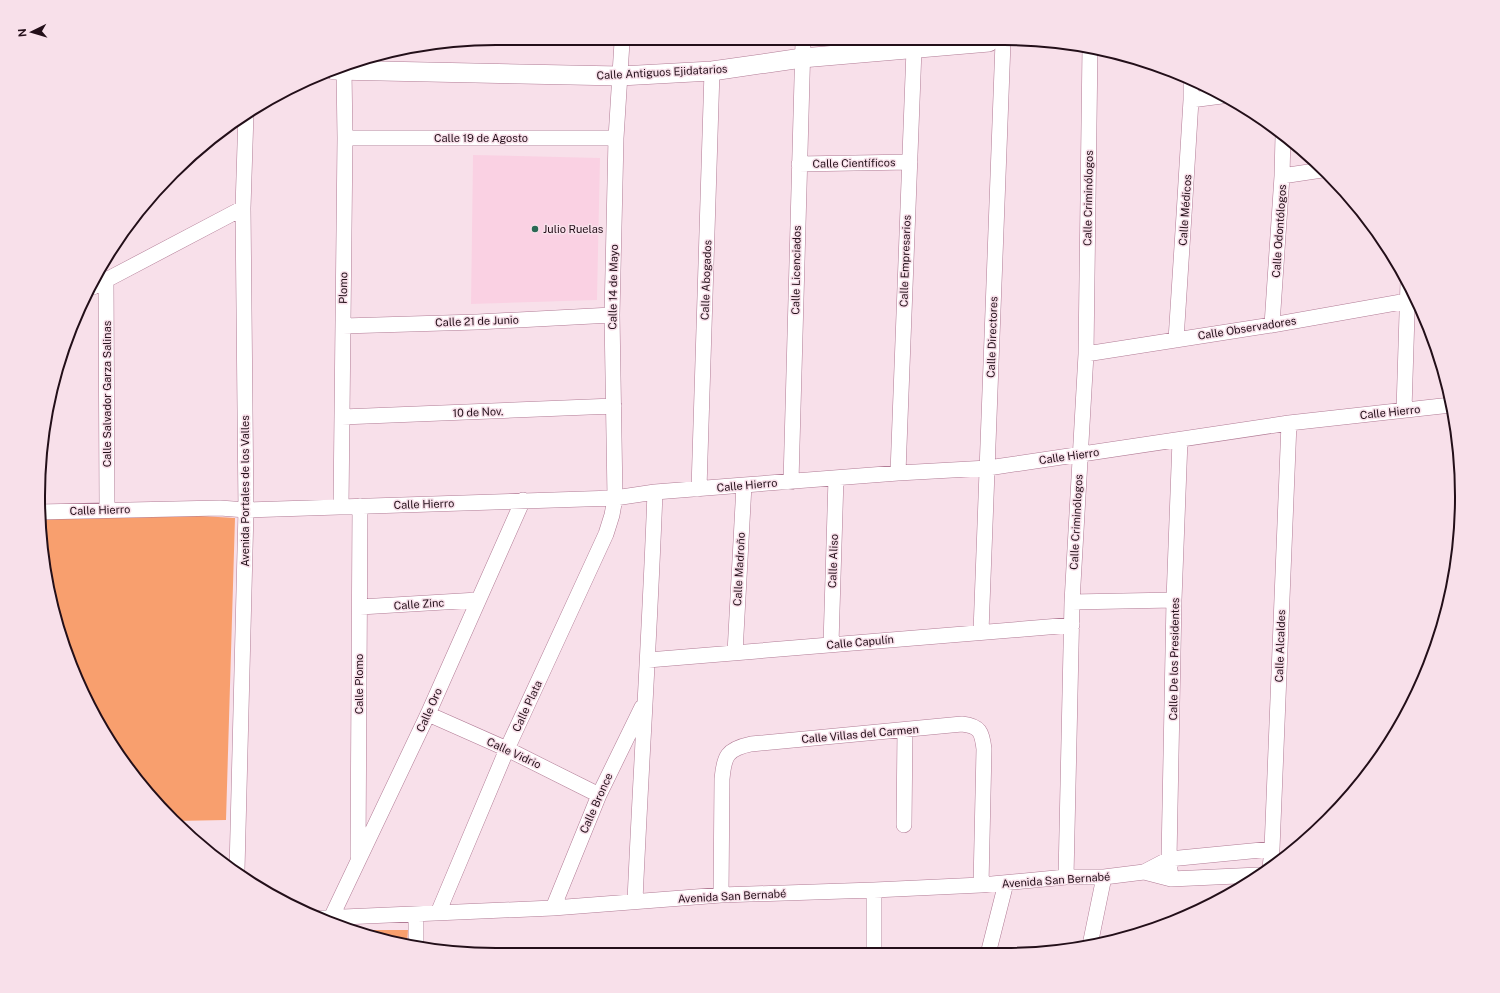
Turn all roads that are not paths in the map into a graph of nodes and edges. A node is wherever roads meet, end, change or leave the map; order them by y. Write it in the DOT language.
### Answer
graph roads {
  1 [pos="622,45"];
  2 [pos="957,45"];
  3 [pos="1003,45"];
  4 [pos="914,49"];
  5 [pos="802,50"];
  6 [pos="1090,54"];
  7 [pos="348,70"];
  8 [pos="712,71"];
  9 [pos="339,73"];
  10 [pos="620,76"];
  11 [pos="1191,86"];
  12 [pos="1213,97"];
  13 [pos="1191,100"];
  14 [pos="246,121"];
  15 [pos="345,138"];
  16 [pos="616,138"];
  17 [pos="1283,142"];
  18 [pos="910,162"];
  19 [pos="799,164"];
  20 [pos="1316,171"];
  21 [pos="1282,176"];
  22 [pos="243,208"];
  23 [pos="106,279"];
  24 [pos="99,283"];
  25 [pos="1407,296"];
  26 [pos="1407,300"];
  27 [pos="612,315"];
  28 [pos="1272,325"];
  29 [pos="343,326"];
  30 [pos="1176,340"];
  31 [pos="1086,354"];
  32 [pos="614,406"];
  33 [pos="1445,406"];
  34 [pos="1404,410"];
  35 [pos="342,417"];
  36 [pos="1289,423"];
  37 [pos="1180,440"];
  38 [pos="1080,454"];
  39 [pos="988,468"];
  40 [pos="898,473"];
  41 [pos="836,478"];
  42 [pos="791,482"];
  43 [pos="744,485"];
  44 [pos="699,489"];
  45 [pos="655,492"];
  46 [pos="615,498"];
  47 [pos="523,500"];
  48 [pos="341,506"];
  49 [pos="360,506"];
  50 [pos="107,510"];
  51 [pos="246,510"];
  52 [pos="46,512"];
  53 [pos="478,600"];
  54 [pos="1174,600"];
  55 [pos="1072,602"];
  56 [pos="360,607"];
  57 [pos="1072,625"];
  58 [pos="981,632"];
  59 [pos="831,644"];
  60 [pos="735,653"];
  61 [pos="648,660"];
  62 [pos="645,701"];
  63 [pos="428,714"];
  64 [pos="905,730"];
  65 [pos="507,749"];
  66 [pos="599,794"];
  67 [pos="904,825"];
  68 [pos="1272,850"];
  69 [pos="1169,859"];
  70 [pos="1271,860"];
  71 [pos="358,862"];
  72 [pos="237,866"];
  73 [pos="1144,872"];
  74 [pos="1249,875"];
  75 [pos="1066,877"];
  76 [pos="1104,877"];
  77 [pos="1171,879"];
  78 [pos="1006,883"];
  79 [pos="981,885"];
  80 [pos="874,890"];
  81 [pos="721,895"];
  82 [pos="635,901"];
  83 [pos="553,908"];
  84 [pos="438,913"];
  85 [pos="327,915"];
  86 [pos="416,915"];
  87 [pos="334,918"];
  88 [pos="1091,939"];
  89 [pos="416,940"];
  90 [pos="874,948"];
  91 [pos="990,948"];
  1 -- 10 [label="street, Calle 14 de Mayo"];
  2 -- 4 [label="street, Calle Antiguos Ejidatarios"];
  3 -- 39 [label="street, Calle Directores"];
  4 -- 5 [label="street, Calle Antiguos Ejidatarios"];
  4 -- 18 [label="street, Calle Empresarios"];
  5 -- 8 [label="street, Calle Antiguos Ejidatarios"];
  5 -- 19 [label="street, Calle Licenciados"];
  6 -- 31 [label="street, Calle Criminólogos"];
  7 -- 10 [label="street, Calle Antiguos Ejidatarios"];
  8 -- 10 [label="street, Calle Antiguos Ejidatarios"];
  8 -- 44 [label="street, Calle Abogados"];
  9 -- 15 [label="street, Plomo"];
  10 -- 16 [label="street, Calle 14 de Mayo"];
  11 -- 13 [label="street, Calle Médicos"];
  12 -- 13 [label="street"];
  13 -- 30 [label="street, Calle Médicos"];
  14 -- 22 [label="street, Avenida Portales de los Valles"];
  15 -- 16 [label="street, Calle 19 de Agosto"];
  15 -- 29 [label="street, Plomo"];
  16 -- 27 [label="street, Calle 14 de Mayo"];
  17 -- 21 [label="street, Calle Odontólogos"];
  18 -- 19 [label="street, Calle Científicos"];
  18 -- 40 [label="street, Calle Empresarios"];
  19 -- 42 [label="street, Calle Licenciados"];
  20 -- 21 [label="street"];
  21 -- 28 [label="street, Calle Odontólogos"];
  22 -- 23 [label="street"];
  22 -- 51 [label="street, Avenida Portales de los Valles"];
  23 -- 24 [label="street"];
  23 -- 50 [label="street, Calle Salvador Garza Salinas"];
  25 -- 26 [label="street"];
  26 -- 28 [label="street, Calle Observadores"];
  26 -- 34 [label="street"];
  27 -- 29 [label="street, Calle 21 de Junio"];
  27 -- 32 [label="street, Calle 14 de Mayo"];
  28 -- 30 [label="street, Calle Observadores"];
  29 -- 35 [label="street, Plomo"];
  30 -- 31 [label="street, Calle Observadores"];
  31 -- 38 [label="street, Calle Criminólogos"];
  32 -- 35 [label="street, 10 de Nov."];
  32 -- 46 [label="street, Calle 14 de Mayo"];
  33 -- 34 [label="street, Calle Hierro"];
  34 -- 36 [label="street, Calle Hierro"];
  35 -- 48 [label="street, Plomo"];
  36 -- 37 [label="street, Calle Hierro"];
  36 -- 68 [label="street, Calle Alcaldes"];
  37 -- 38 [label="street, Calle Hierro"];
  37 -- 54 [label="street, Calle De los Presidentes"];
  38 -- 39 [label="street, Calle Hierro"];
  38 -- 55 [label="street, Calle Criminólogos"];
  39 -- 40 [label="street, Calle Hierro"];
  39 -- 58 [label="street, Calle Directores"];
  40 -- 41 [label="street, Calle Hierro"];
  41 -- 42 [label="street, Calle Hierro"];
  41 -- 59 [label="street, Calle Aliso"];
  42 -- 43 [label="street, Calle Hierro"];
  43 -- 44 [label="street, Calle Hierro"];
  43 -- 60 [label="street, Calle Madroño"];
  44 -- 45 [label="street, Calle Hierro"];
  45 -- 46 [label="street, Calle Hierro"];
  45 -- 61 [label="street, Calle Bronce"];
  46 -- 47 [label="street, Calle Hierro"];
  46 -- 65 [label="street, Calle Plata"];
  47 -- 49 [label="street, Calle Hierro"];
  47 -- 53 [label="street, Calle Oro"];
  48 -- 49 [label="street, Calle Hierro"];
  48 -- 51 [label="street, Calle Hierro"];
  49 -- 56 [label="street, Calle Plomo"];
  50 -- 51 [label="street, Calle Hierro"];
  50 -- 52 [label="street, Calle Hierro"];
  51 -- 72 [label="street, Avenida Portales de los Valles"];
  53 -- 56 [label="street, Calle Zinc"];
  53 -- 63 [label="street, Calle Oro"];
  54 -- 55 [label="street"];
  54 -- 69 [label="street, Calle De los Presidentes"];
  55 -- 57 [label="street, Calle Criminólogos"];
  56 -- 71 [label="street, Calle Plomo"];
  57 -- 58 [label="street, Calle Capulín"];
  57 -- 75 [label="street, Calle Criminólogos"];
  58 -- 59 [label="street, Calle Capulín"];
  59 -- 60 [label="street, Calle Capulín"];
  60 -- 61 [label="street, Calle Capulín"];
  61 -- 62 [label="street, Calle Bronce"];
  62 -- 66 [label="street, Calle Bronce"];
  62 -- 82 [label="street, Calle Bronce"];
  63 -- 65 [label="street, Calle Vidrio"];
  63 -- 71 [label="street, Calle Oro"];
  64 -- 67 [label="street"];
  64 -- 79 [label="street, Calle Villas del Carmen"];
  64 -- 81 [label="street, Calle Villas del Carmen"];
  65 -- 66 [label="street, Calle Vidrio"];
  65 -- 84 [label="street, Calle Plata"];
  66 -- 83 [label="street, Calle Bronce"];
  68 -- 69 [label="street, Avenida San Bernabé"];
  68 -- 70 [label="street, Calle Alcaldes"];
  69 -- 73 [label="street, Avenida San Bernabé"];
  69 -- 77 [label="street, Calle De los Presidentes"];
  71 -- 85 [label="street, Calle Oro"];
  73 -- 76 [label="street, Avenida San Bernabé"];
  73 -- 77 [label="street, Avenida San Bernabé"];
  74 -- 77 [label="street, Avenida San Bernabé"];
  75 -- 76 [label="street, Avenida San Bernabé"];
  75 -- 78 [label="street, Avenida San Bernabé"];
  76 -- 88 [label="street"];
  78 -- 79 [label="street, Avenida San Bernabé"];
  78 -- 91 [label="street"];
  79 -- 80 [label="street, Avenida San Bernabé"];
  80 -- 81 [label="street, Avenida San Bernabé"];
  80 -- 90 [label="street"];
  81 -- 82 [label="street, Avenida San Bernabé"];
  82 -- 83 [label="street, Avenida San Bernabé"];
  83 -- 84 [label="street, Avenida San Bernabé"];
  84 -- 86 [label="street, Avenida San Bernabé"];
  86 -- 87 [label="street, Avenida San Bernabé"];
  86 -- 89 [label="street"];
}
